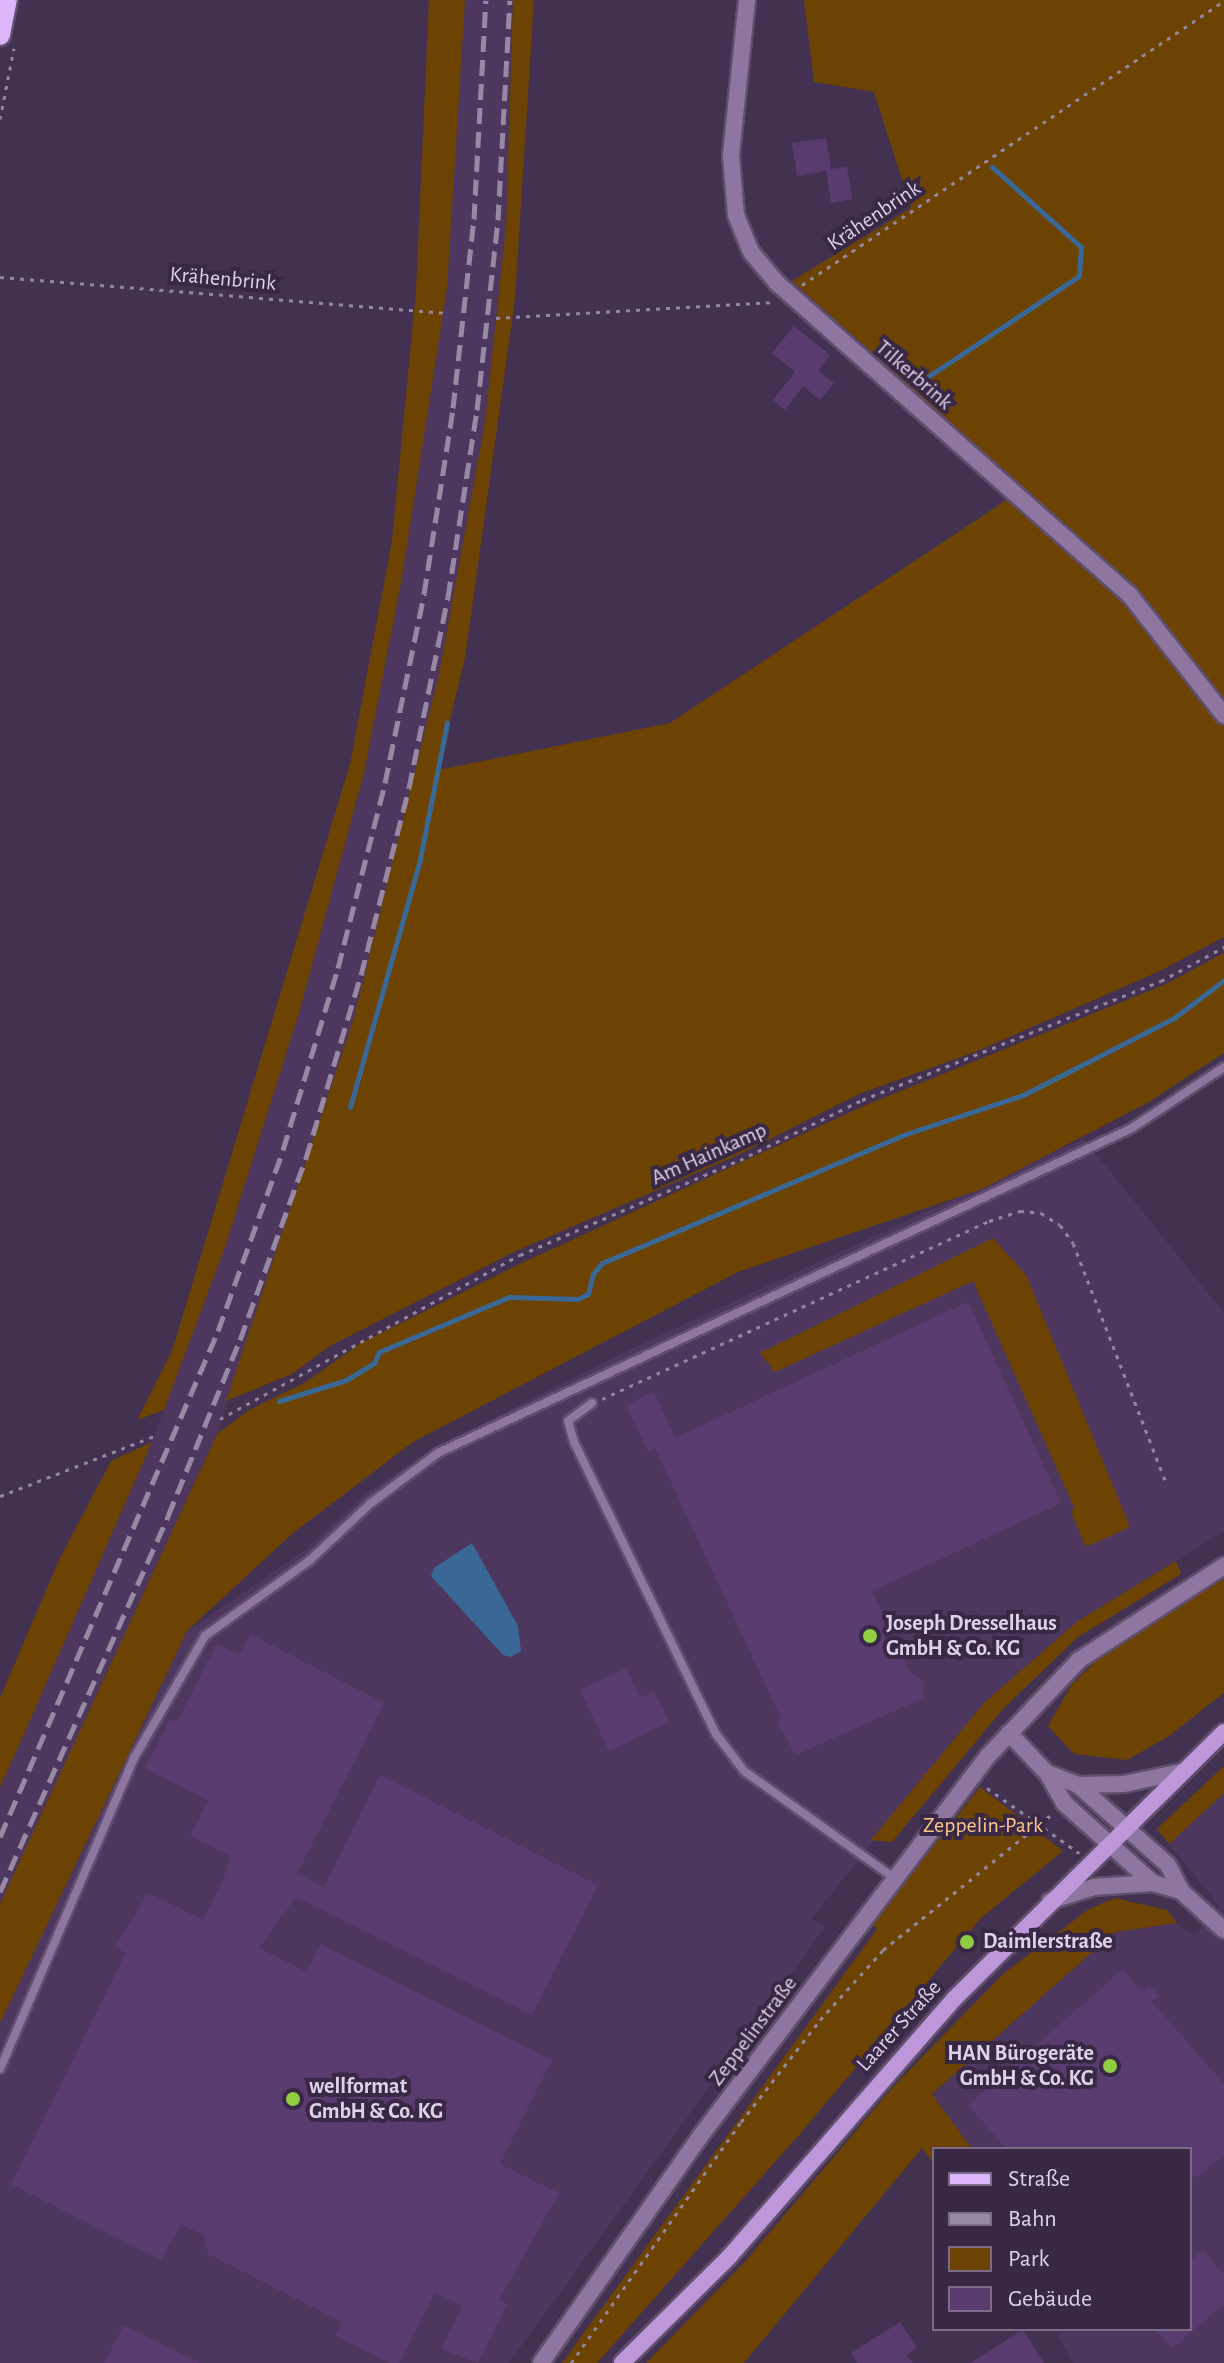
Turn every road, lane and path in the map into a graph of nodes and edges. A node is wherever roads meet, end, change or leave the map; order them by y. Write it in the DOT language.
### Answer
graph roads {
  1 [pos="7,0"];
  2 [pos="747,0"];
  3 [pos="1224,1"];
  4 [pos="7,40"];
  5 [pos="0,119"];
  6 [pos="0,277"];
  7 [pos="789,294"];
  8 [pos="444,313"];
  9 [pos="496,318"];
  10 [pos="1224,715"];
  11 [pos="1224,947"];
  12 [pos="1224,1067"];
  13 [pos="592,1403"];
  14 [pos="220,1419"];
  15 [pos="155,1436"];
  16 [pos="1167,1485"];
  17 [pos="0,1496"];
  18 [pos="1224,1566"];
  19 [pos="1224,1732"];
  20 [pos="1009,1733"];
  21 [pos="1181,1772"];
  22 [pos="1047,1773"];
  23 [pos="971,1777"];
  24 [pos="1078,1785"];
  25 [pos="1039,1824"];
  26 [pos="1124,1826"];
  27 [pos="1107,1842"];
  28 [pos="1088,1860"];
  29 [pos="894,1878"];
  30 [pos="1153,1883"];
  31 [pos="1181,1891"];
  32 [pos="1048,1902"];
  33 [pos="1224,1930"];
  34 [pos="0,2069"];
  35 [pos="541,2363"];
  36 [pos="571,2363"];
  37 [pos="622,2363"];
  1 -- 4 [label="main road"];
  2 -- 7 [label="street, Tilkerbrink"];
  3 -- 7 [label="path, Krähenbrink"];
  4 -- 5 [label="path"];
  6 -- 8 [label="path, Krähenbrink"];
  7 -- 9 [label="path, Krähenbrink"];
  7 -- 10 [label="street, Tilkerbrink"];
  11 -- 14 [label="path, Am Hainkamp"];
  12 -- 34 [label="lane"];
  13 -- 16 [label="path"];
  13 -- 29 [label="lane"];
  15 -- 17 [label="path"];
  18 -- 20 [label="street, Zeppelinstraße"];
  19 -- 21 [label="main road, Laarer Straße"];
  20 -- 22 [label="street"];
  20 -- 23 [label="street, Zeppelinstraße"];
  21 -- 24 [label="street"];
  21 -- 26 [label="main road, Laarer Straße"];
  22 -- 24 [label="street"];
  22 -- 27 [label="street"];
  23 -- 25 [label="path"];
  23 -- 29 [label="street, Zeppelinstraße"];
  24 -- 26 [label="street"];
  25 -- 28 [label="path"];
  25 -- 36 [label="path"];
  26 -- 27 [label="main road, Laarer Straße"];
  26 -- 31 [label="street"];
  27 -- 28 [label="main road, Laarer Straße"];
  27 -- 30 [label="street"];
  28 -- 32 [label="main road, Laarer Straße"];
  29 -- 35 [label="street, Zeppelinstraße"];
  30 -- 31 [label="street"];
  30 -- 32 [label="street"];
  31 -- 33 [label="street"];
  32 -- 37 [label="main road, Laarer Straße"];
}
